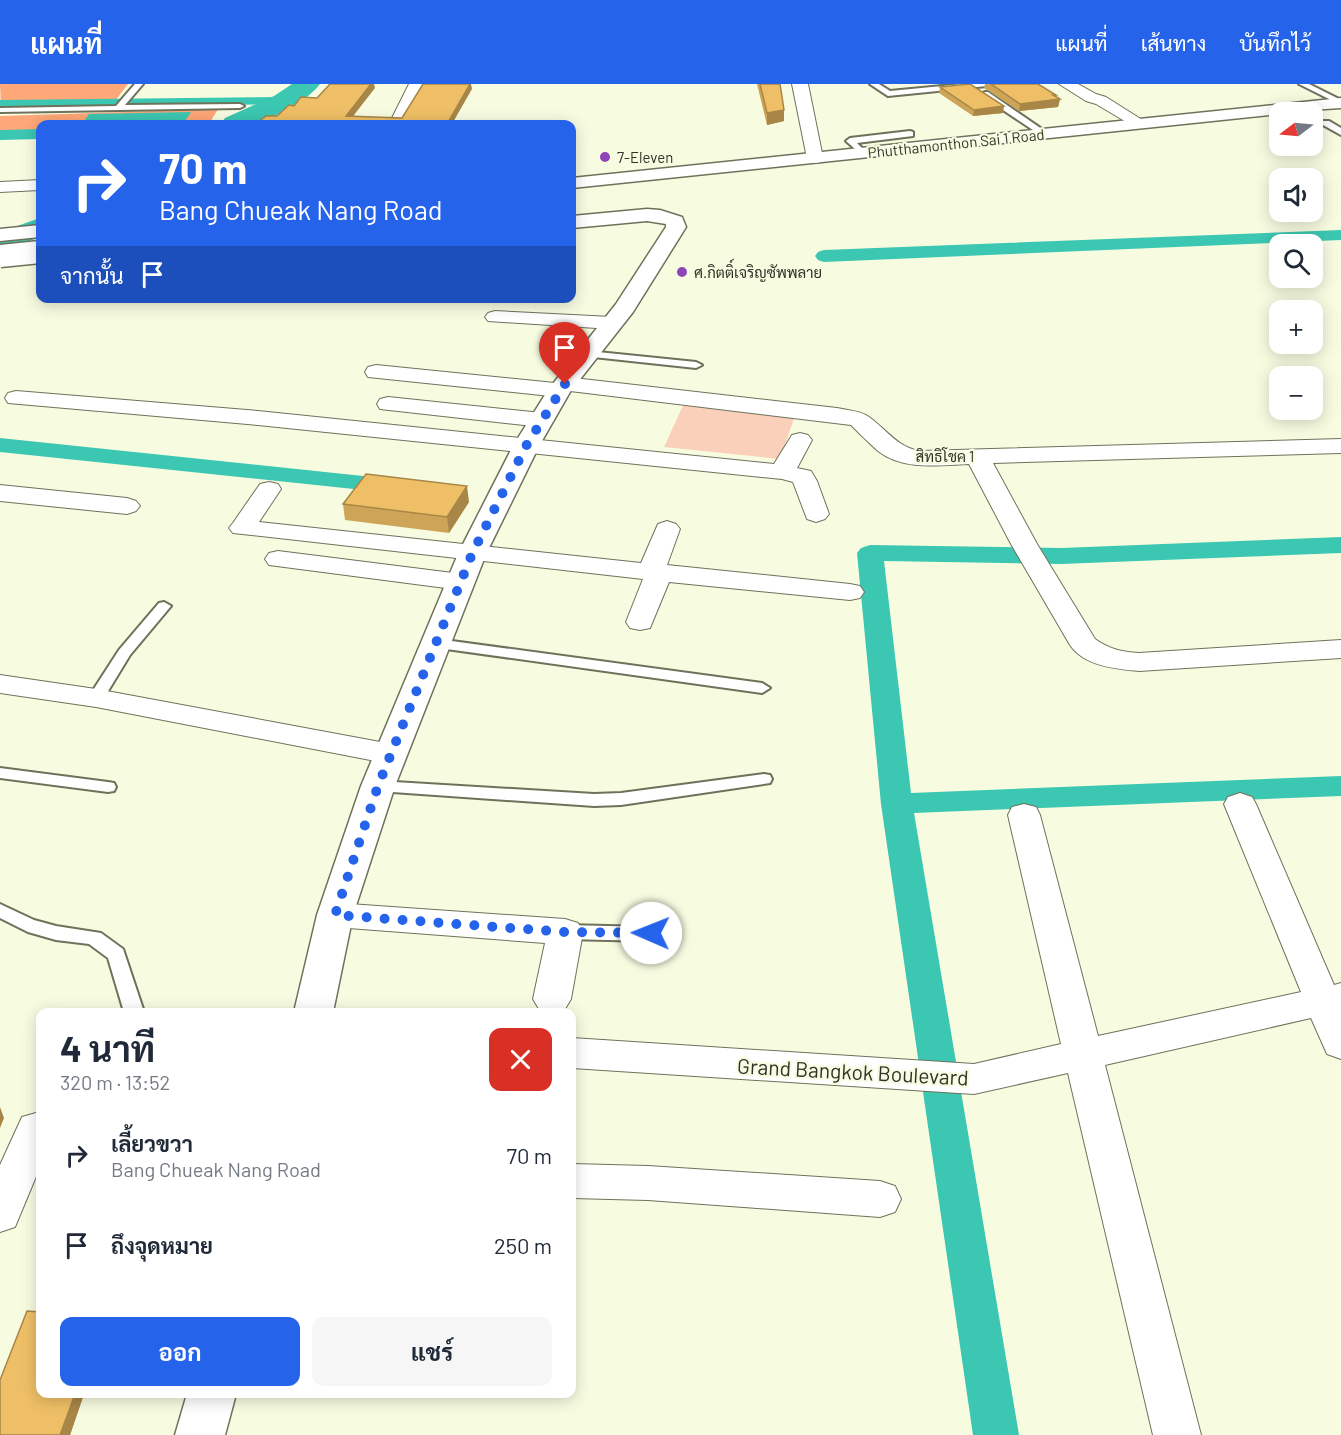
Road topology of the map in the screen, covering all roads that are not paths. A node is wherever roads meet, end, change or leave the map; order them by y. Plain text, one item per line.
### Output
1 (139, 84) edge
2 (417, 84) edge
3 (800, 84) edge
4 (874, 84) edge
5 (890, 84) edge
6 (987, 84) edge
7 (1094, 84) edge
8 (1303, 84) edge
9 (970, 85) edge
10 (1069, 85) edge
11 (903, 93) junction
12 (1341, 103) edge
13 (240, 106) dead end
14 (118, 108) junction
15 (0, 110) edge
16 (398, 120) edge
17 (1148, 122) junction
18 (1326, 123) edge
19 (1341, 132) edge
20 (910, 134) dead end
21 (1045, 134) junction
22 (863, 153) junction
23 (815, 158) junction
24 (36, 182) edge
25 (576, 183) edge
26 (0, 187) edge
27 (576, 222) edge
28 (36, 233) edge
29 (36, 247) edge
30 (3, 248) edge
31 (36, 252) edge
32 (36, 259) edge
33 (495, 317) dead end
34 (612, 323) junction
35 (588, 354) junction
36 (696, 365) dead end
37 (376, 372) dead end
38 (563, 387) junction
39 (16, 398) dead end
40 (388, 404) dead end
41 (542, 420) junction
42 (800, 440) dead end
43 (526, 446) junction
44 (1341, 446) edge
45 (977, 456) junction
46 (782, 472) junction
47 (269, 489) dead end
48 (0, 493) edge
49 (127, 506) dead end
50 (816, 514) dead end
51 (667, 529) dead end
52 (472, 554) junction
53 (278, 559) dead end
54 (655, 573) junction
55 (461, 582) junction
56 (850, 592) dead end
57 (164, 606) dead end
58 (640, 622) dead end
59 (437, 644) junction
60 (1341, 649) edge
61 (0, 684) edge
62 (762, 688) dead end
63 (96, 698) junction
64 (391, 754) junction
65 (0, 773) edge
66 (764, 779) dead end
67 (378, 786) junction
68 (108, 787) dead end
69 (1240, 804) dead end
70 (1023, 815) dead end
71 (0, 910) edge
72 (335, 915) junction
73 (565, 932) junction
74 (651, 933) dead end
75 (552, 999) dead end
76 (1332, 999) edge
77 (133, 1008) edge
78 (314, 1008) edge
79 (1341, 1044) edge
80 (576, 1053) edge
81 (1083, 1055) junction
82 (36, 1129) dead end
83 (576, 1181) edge
84 (880, 1199) dead end
85 (0, 1214) edge
86 (211, 1398) edge
87 (200, 1435) edge
88 (1177, 1435) edge

1 - 14 lane
2 - 16 street
3 - 23 street
4 - 11 lane
5 - 11 lane
6 - 9 lane
7 - 10 street
7 - 17 street
8 - 12 lane
9 - 11 lane
9 - 21 lane
10 - 17 street
12 - 17 street, Phutthamonthon Sai 1 Road
13 - 14 lane
14 - 15 lane
17 - 21 street, Phutthamonthon Sai 1 Road
18 - 19 lane
20 - 22 lane
21 - 22 street, Phutthamonthon Sai 1 Road
22 - 23 street, Phutthamonthon Sai 1 Road
23 - 25 street, Phutthamonthon Sai 1 Road
24 - 26 street
27 - 34 street
28 - 30 street
29 - 30 street
30 - 31 street, bridge
30 - 32 street
33 - 34 street
34 - 35 street
35 - 36 lane
35 - 38 street
37 - 38 street, สิทธิโชค 1
38 - 41 street
38 - 45 street, สิทธิโชค 1
39 - 43 street
40 - 41 street
41 - 43 street
42 - 46 street
43 - 46 street
43 - 52 street
44 - 45 street, สิทธิโชค 1
45 - 60 street
46 - 50 street
47 - 52 street
48 - 49 street
51 - 54 street
52 - 54 street
52 - 55 street
53 - 55 street
54 - 56 street
54 - 58 street
55 - 59 street
57 - 63 lane
59 - 62 lane
59 - 64 street
61 - 63 street
63 - 64 street
64 - 67 street
65 - 68 lane
66 - 67 lane
67 - 72 street
69 - 76 street
70 - 81 street
71 - 77 lane
72 - 73 street
72 - 78 street
73 - 74 lane
73 - 75 street
76 - 79 street
76 - 81 street, Grand Bangkok Boulevard
80 - 81 street, Grand Bangkok Boulevard
81 - 88 street
82 - 85 street
83 - 84 street
86 - 87 street

